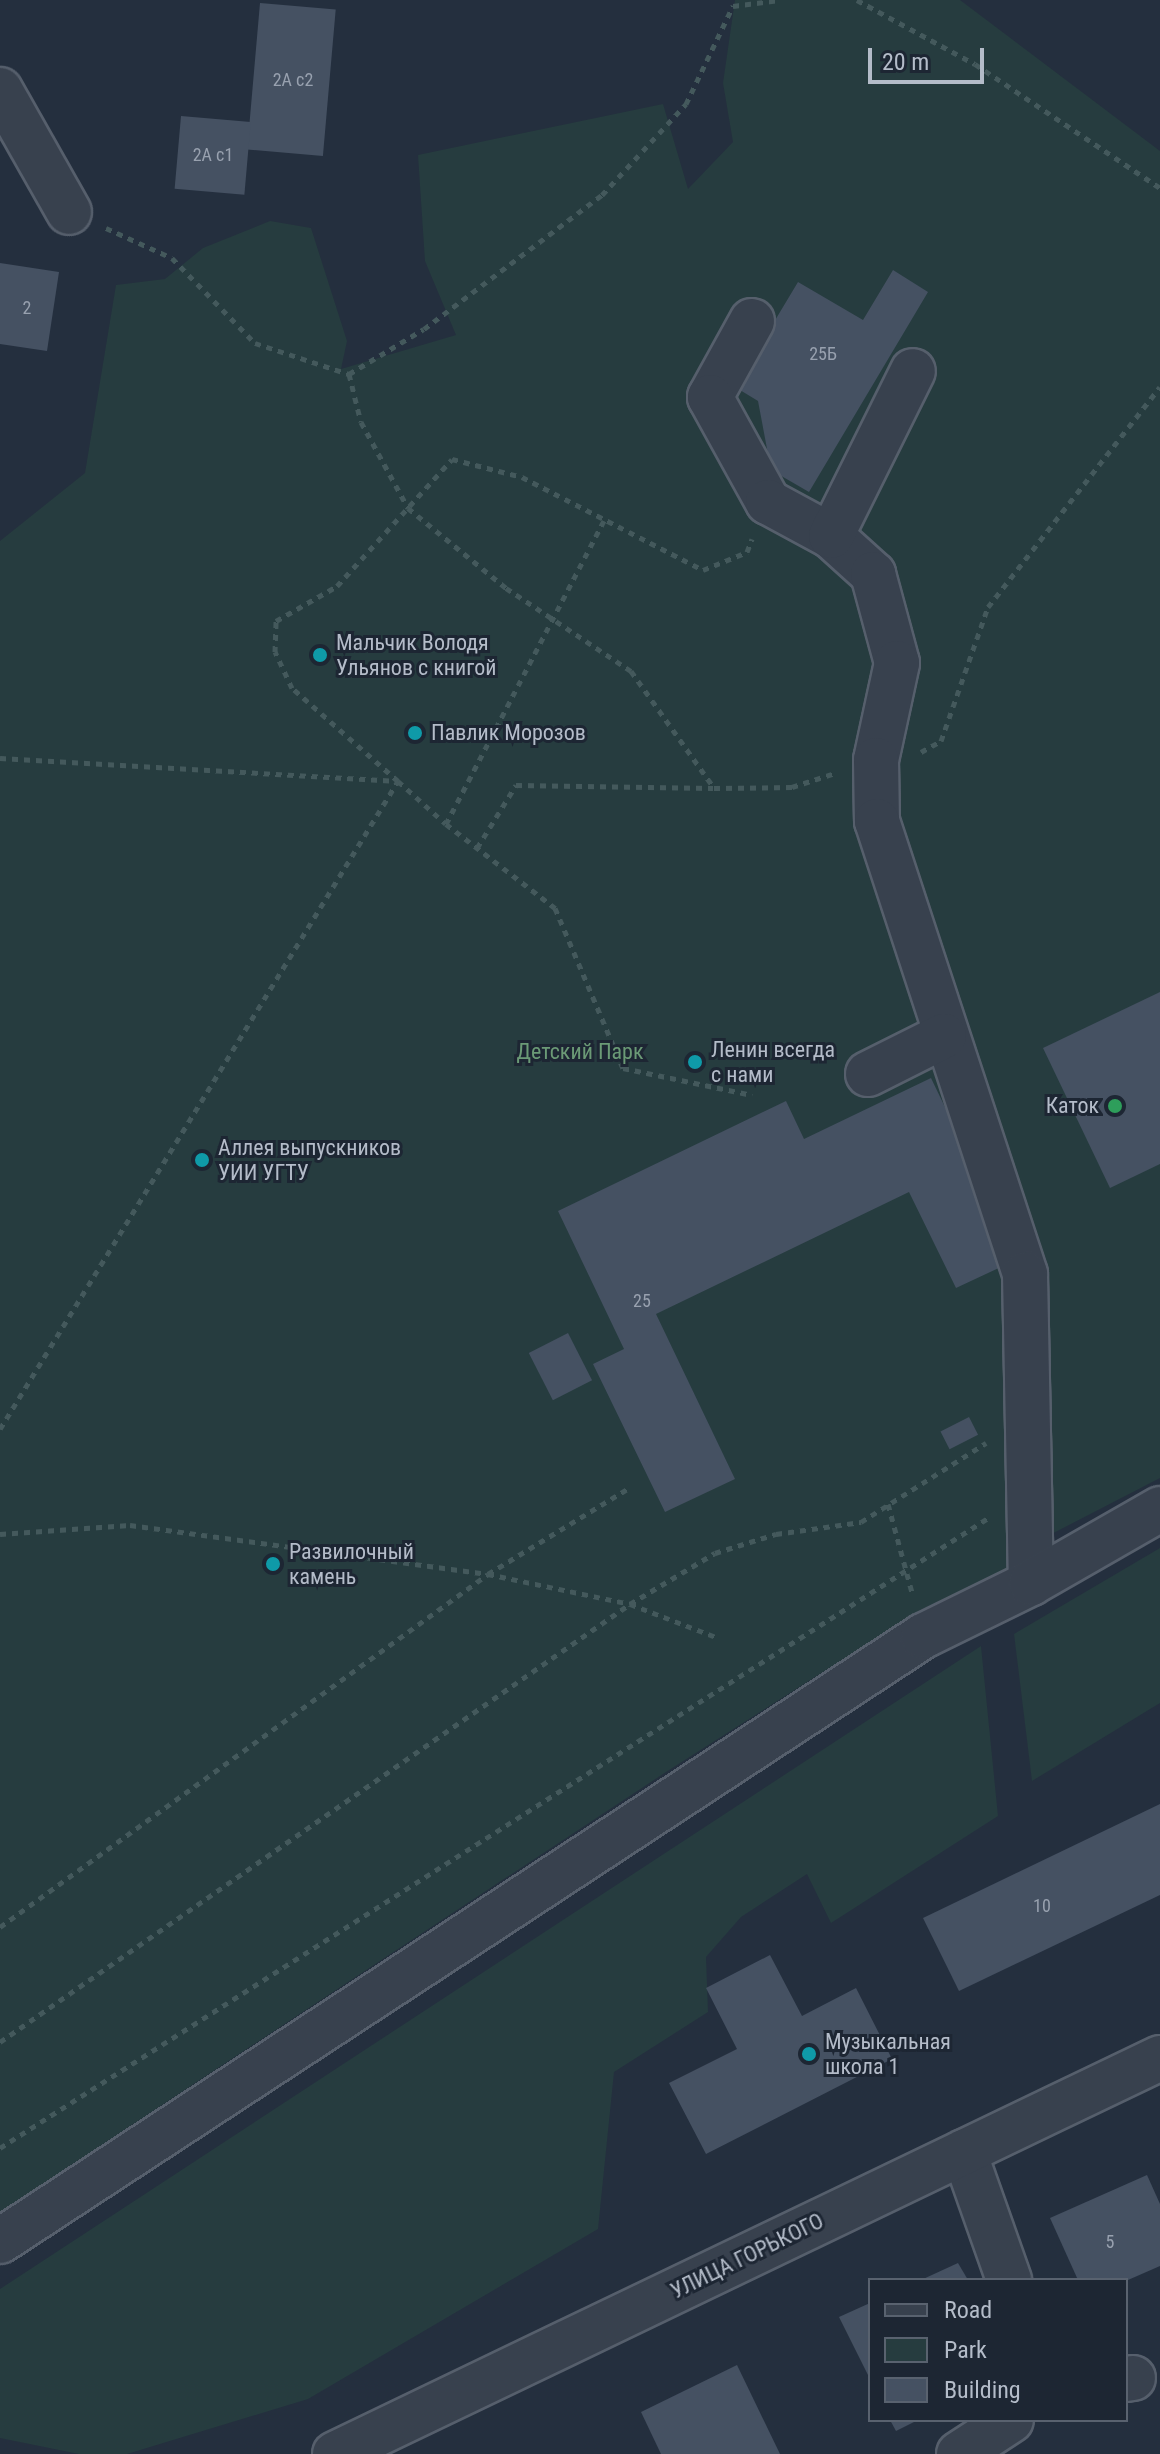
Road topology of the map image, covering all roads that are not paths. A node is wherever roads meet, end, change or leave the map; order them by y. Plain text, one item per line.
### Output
1 (0, 90) edge
2 (69, 212) road end
3 (752, 321) dead end
4 (913, 371) dead end
5 (831, 536) junction
6 (944, 1036) junction
7 (868, 1074) dead end
8 (1160, 1509) edge
9 (1031, 1583) junction
10 (1160, 2058) edge
11 (964, 2152) junction
12 (0, 2241) edge
13 (1008, 2278) edge
14 (1008, 2422) edge
15 (335, 2454) edge
16 (959, 2454) edge

1 - 2 street
3 - 5 street
4 - 5 street
5 - 6 street
6 - 7 street
6 - 9 street
8 - 9 street
9 - 12 street
10 - 11 street, УЛИЦА ГОРЬКОГО
11 - 13 street
11 - 15 street, УЛИЦА ГОРЬКОГО
14 - 16 street

